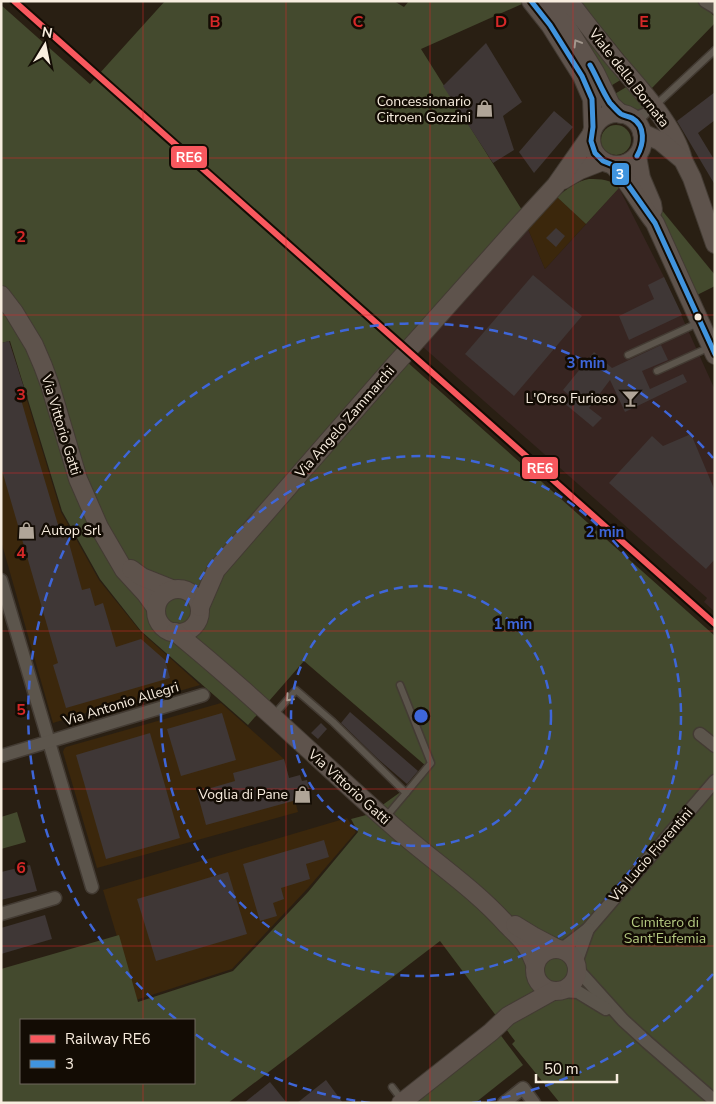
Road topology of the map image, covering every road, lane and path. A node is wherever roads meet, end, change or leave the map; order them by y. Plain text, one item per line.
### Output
1 (531, 1) edge
2 (551, 1) edge
3 (566, 1) edge
4 (705, 1) edge
5 (715, 7) edge
6 (715, 50) edge
7 (654, 107) junction
8 (592, 131) junction
9 (634, 132) junction
10 (683, 160) junction
11 (608, 163) junction
12 (556, 185) junction
13 (655, 223) junction
14 (715, 244) edge
15 (1, 295) edge
16 (709, 337) edge
17 (628, 355) dead end
18 (657, 371) dead end
19 (117, 557) junction
20 (216, 570) junction
21 (1, 580) edge
22 (177, 589) junction
23 (4, 599) edge
24 (156, 608) junction
25 (198, 615) junction
26 (175, 632) junction
27 (208, 659) junction
28 (400, 685) dead end
29 (203, 695) dead end
30 (273, 716) junction
31 (700, 734) dead end
32 (49, 741) junction
33 (715, 746) edge
34 (1, 756) edge
35 (715, 781) edge
36 (406, 793) junction
37 (384, 819) junction
38 (92, 888) dead end
39 (55, 898) dead end
40 (494, 910) junction
41 (1, 914) edge
42 (588, 929) junction
43 (559, 949) junction
44 (577, 967) junction
45 (535, 968) junction
46 (556, 991) junction
47 (508, 1016) junction
48 (623, 1020) junction
49 (392, 1087) dead end
50 (715, 1101) edge
51 (402, 1102) edge
52 (504, 1103) edge
53 (534, 1103) edge

1 - 8 street
9 -> 2 street, Viale della Bornata
3 - 7 street, Viale della Bornata
4 - 5 street
6 - 7 lane
7 - 9 lane
7 - 9 lane
7 - 10 street, Viale della Bornata
8 - 9 street, Viale della Bornata
8 - 11 street
8 - 12 street, Via Angelo Zammarchi
9 - 10 street, Viale della Bornata
9 - 11 street
9 - 13 street
10 - 14 street, Viale della Bornata
11 - 12 street, Via Angelo Zammarchi
11 - 13 street
12 - 20 street, Via Angelo Zammarchi
13 - 16 street
15 - 19 street, Via Vittorio Gatti
16 - 17 lane
16 - 18 lane
19 - 22 street, Via Vittorio Gatti
19 - 24 street, Via Vittorio Gatti
20 - 22 street, Via Angelo Zammarchi
20 - 25 street, Via Angelo Zammarchi
21 - 23 street, Via Antonio Allegri
22 - 24 street
22 - 25 street, Via Vittorio Gatti
23 - 32 street, Via Antonio Allegri
24 - 26 street, Via Vittorio Gatti
25 - 26 street
25 - 27 street, Via Vittorio Gatti
26 - 27 street, Via Vittorio Gatti
27 - 30 street, Via Vittorio Gatti
28 - 36 lane
29 - 32 street, Via Antonio Allegri
36 -> 30 lane
30 - 37 street, Via Vittorio Gatti
31 - 33 street
32 - 34 street, Via Antonio Allegri
32 - 38 street, Via Antonio Allegri
35 - 42 street, Via Lucio Fiorentini
36 - 37 lane
37 - 40 street, Via Vittorio Gatti
39 - 41 street
40 - 43 street, Via Vittorio Gatti
40 - 45 street, Via Vittorio Gatti
42 - 43 street, Via Lucio Fiorentini
42 - 44 street, Via Lucio Fiorentini
43 - 44 street
43 - 45 street
44 - 46 street
44 - 48 street
45 - 46 street
45 - 47 street
46 - 47 street
46 - 48 street
47 - 51 street
48 - 50 street
49 - 51 lane
52 - 53 street

